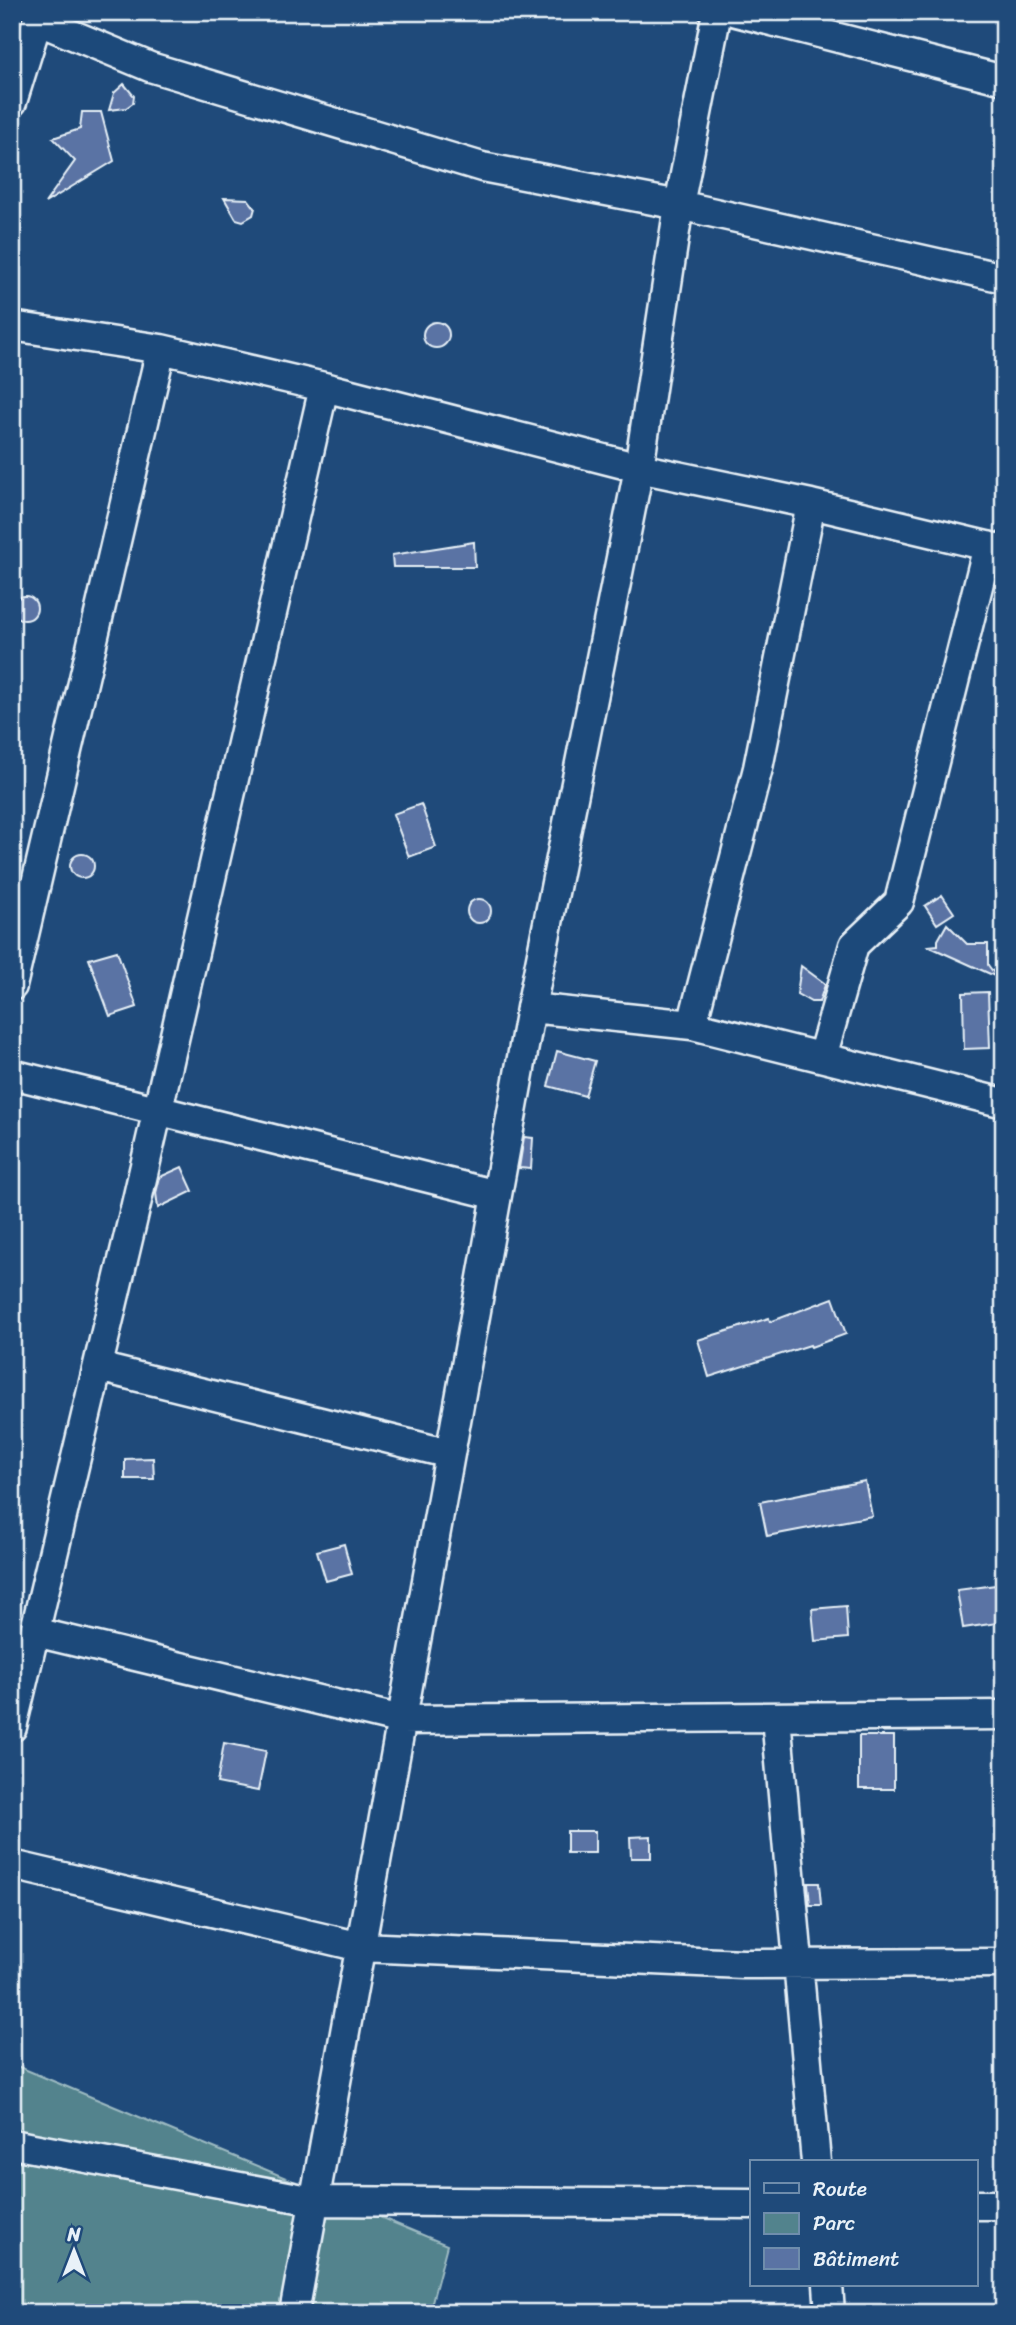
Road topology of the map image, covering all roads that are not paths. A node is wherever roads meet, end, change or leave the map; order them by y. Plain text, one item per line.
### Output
1 (717, 12) edge
2 (736, 12) edge
3 (39, 17) edge
4 (1004, 80) edge
5 (12, 102) edge
6 (679, 205) junction
7 (1004, 278) edge
8 (12, 326) edge
9 (161, 349) junction
10 (324, 387) junction
11 (639, 468) junction
12 (811, 504) junction
13 (996, 548) edge
14 (12, 986) edge
15 (531, 1008) junction
16 (692, 1025) junction
17 (821, 1057) junction
18 (12, 1074) edge
19 (1004, 1103) edge
20 (158, 1111) junction
21 (497, 1195) junction
22 (98, 1367) junction
23 (450, 1454) junction
24 (35, 1632) junction
25 (1004, 1715) edge
26 (776, 1717) junction
27 (402, 1720) junction
28 (12, 1727) edge
29 (12, 1865) edge
30 (361, 1947) junction
31 (799, 1964) junction
32 (1004, 1964) edge
33 (12, 2144) edge
34 (817, 2160) edge
35 (314, 2201) junction
36 (750, 2203) edge
37 (978, 2204) edge
38 (1004, 2205) edge
39 (828, 2286) edge
40 (294, 2313) edge
41 (830, 2313) edge

1 - 6 street
2 - 4 street
3 - 5 street
3 - 6 street
6 - 7 street
6 - 11 street
8 - 9 street
9 - 10 street
9 - 14 street
10 - 11 street
10 - 20 street
11 - 12 street
11 - 15 street
12 - 13 street
12 - 16 street
13 - 17 street
15 - 16 street
15 - 21 street
16 - 17 street
17 - 19 street
18 - 20 street
20 - 21 street
20 - 22 street
21 - 23 street
22 - 23 street
22 - 24 street
23 - 27 street
24 - 27 street
24 - 28 street
25 - 26 street
26 - 27 street
26 - 31 street
27 - 30 street
29 - 30 street
30 - 31 street
30 - 35 street
31 - 32 street
31 - 34 street
33 - 35 street
35 - 36 street
35 - 40 street
37 - 38 street
39 - 41 street

